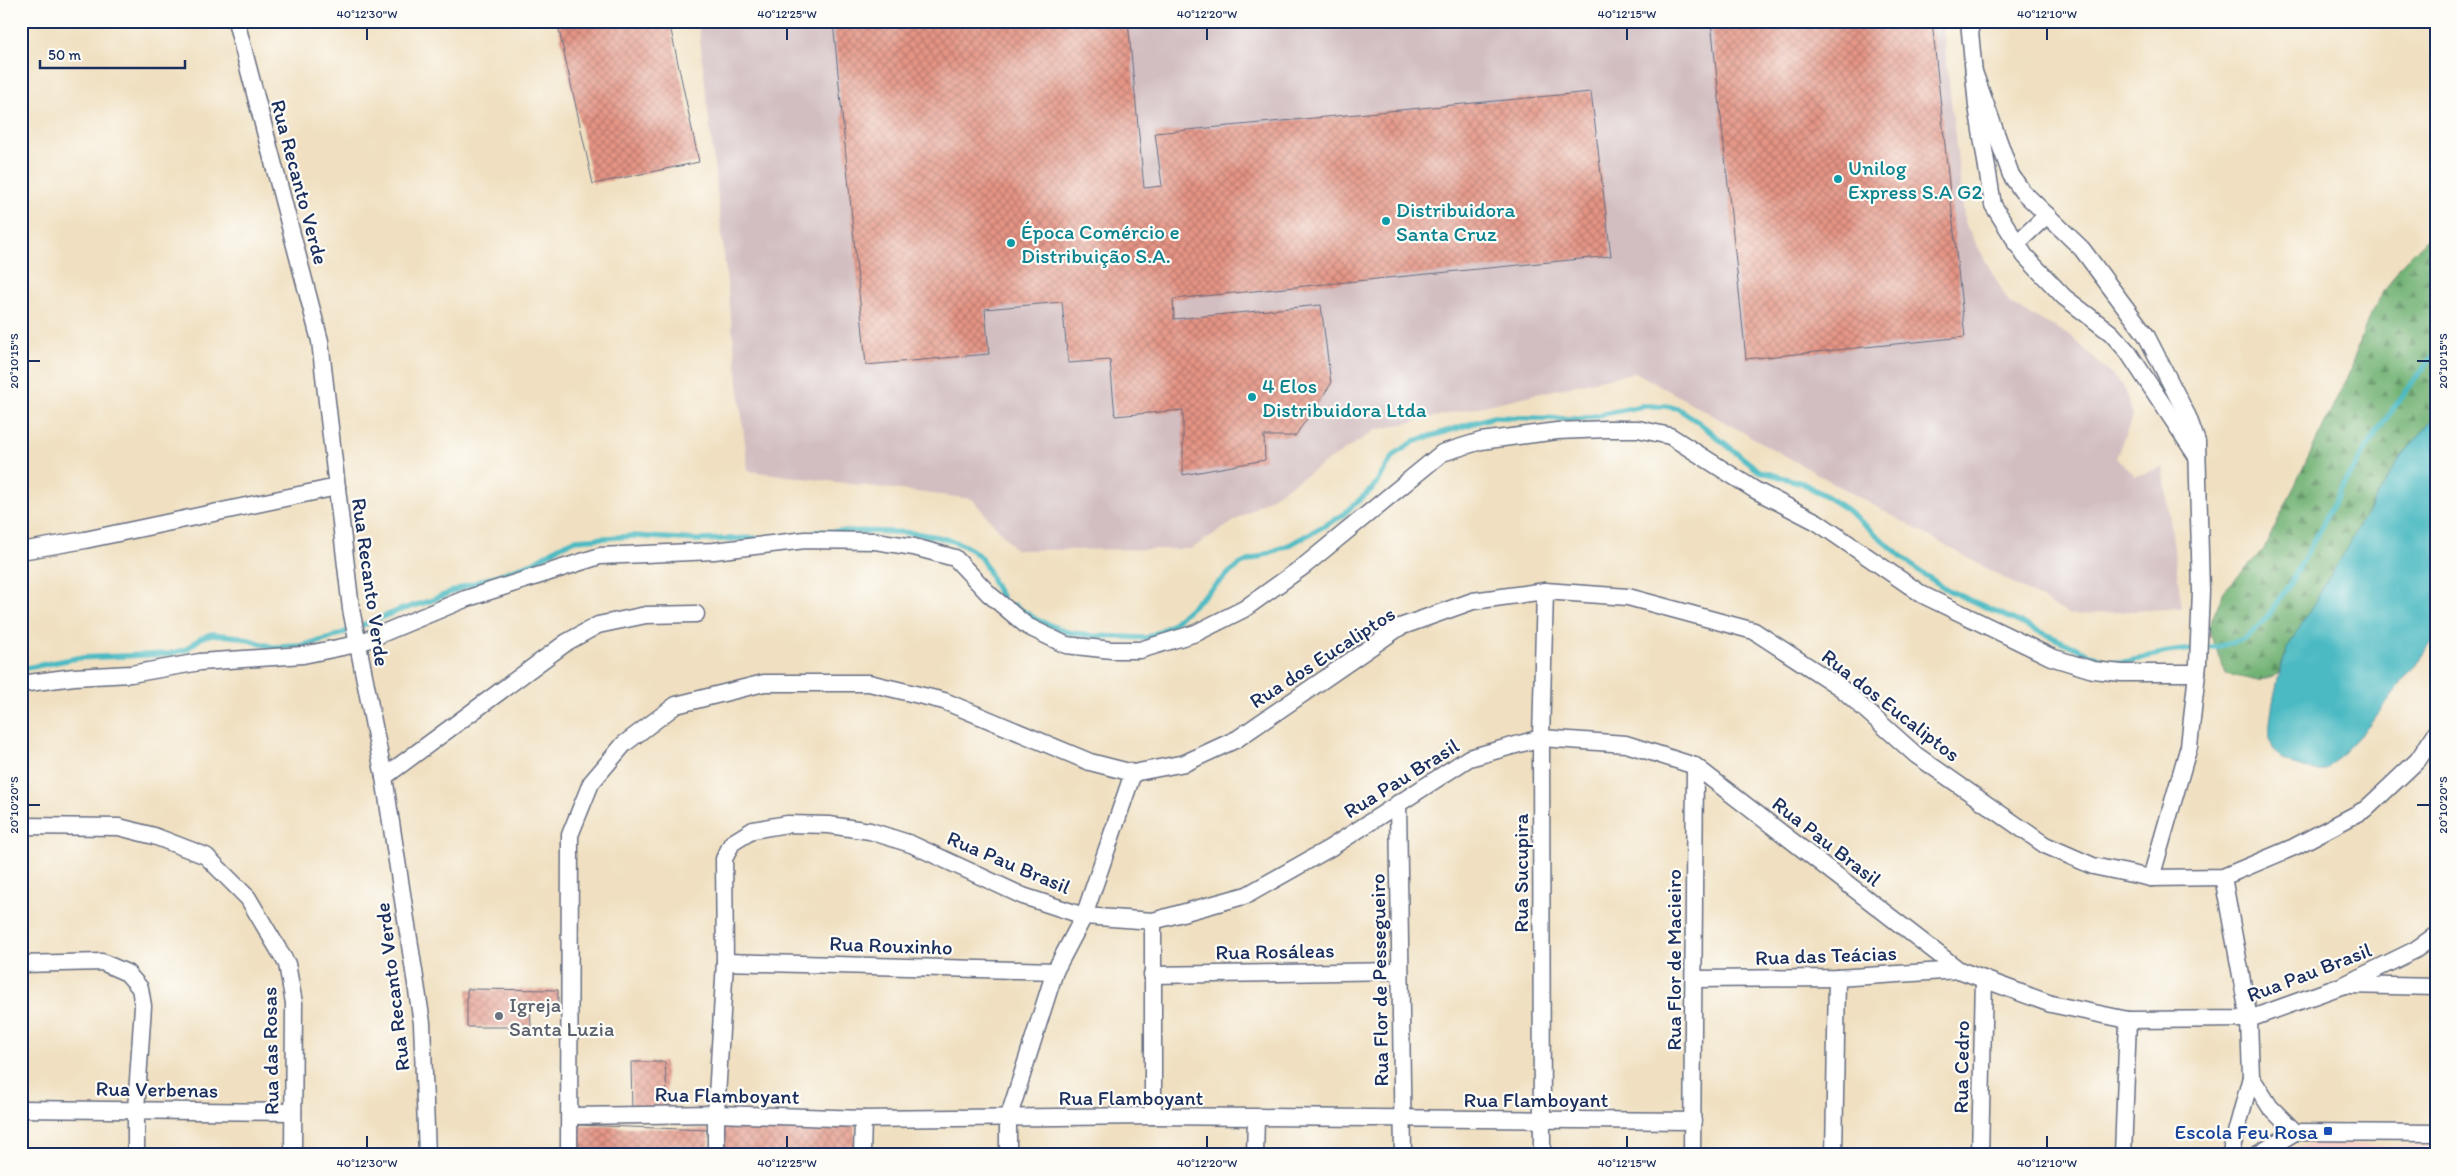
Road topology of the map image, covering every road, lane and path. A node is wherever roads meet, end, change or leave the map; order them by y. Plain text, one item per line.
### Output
1 (236, 21) edge
2 (1969, 21) edge
3 (1974, 72) junction
4 (2047, 215) junction
5 (2016, 244) junction
6 (2198, 457) junction
7 (337, 487) junction
8 (21, 550) edge
9 (1545, 590) junction
10 (696, 614) dead end
11 (356, 640) junction
12 (2198, 669) junction
13 (21, 684) edge
14 (2436, 733) edge
15 (1541, 738) junction
16 (1695, 766) junction
17 (1133, 773) junction
18 (384, 777) junction
19 (1398, 804) junction
20 (21, 826) edge
21 (2222, 876) junction
22 (2151, 878) junction
23 (1084, 916) junction
24 (1153, 921) junction
25 (2436, 935) edge
26 (725, 962) junction
27 (21, 964) edge
28 (1958, 970) junction
29 (1055, 971) junction
30 (1399, 971) junction
31 (1152, 974) junction
32 (1837, 978) junction
33 (1695, 979) junction
34 (1984, 979) junction
35 (2344, 985) junction
36 (2436, 987) edge
37 (2248, 1019) junction
38 (2128, 1020) junction
39 (2251, 1077) junction
40 (21, 1109) edge
41 (136, 1110) junction
42 (292, 1112) junction
43 (716, 1114) junction
44 (570, 1116) junction
45 (1153, 1116) junction
46 (863, 1119) junction
47 (1008, 1119) junction
48 (1256, 1119) junction
49 (1404, 1119) junction
50 (1542, 1121) junction
51 (1693, 1121) junction
52 (2295, 1132) junction
53 (2436, 1133) edge
54 (136, 1155) edge
55 (293, 1155) edge
56 (427, 1155) edge
57 (568, 1155) edge
58 (716, 1155) edge
59 (862, 1155) edge
60 (1008, 1155) edge
61 (1255, 1155) edge
62 (1404, 1155) edge
63 (1542, 1155) edge
64 (1692, 1155) edge
65 (1834, 1155) edge
66 (1980, 1155) edge
67 (2123, 1155) edge
68 (2230, 1155) edge
69 (2257, 1155) edge

1 - 7 street, Rua Recanto Verde
2 - 3 street
3 - 4 street
3 - 5 street
4 - 5 street
4 - 6 street
5 - 6 street
6 - 12 street
7 - 8 street
7 - 11 street, Rua Recanto Verde
9 - 15 street, Rua Sucupira
9 - 17 street, Rua dos Eucaliptos
9 - 22 street, Rua dos Eucaliptos
10 - 18 street
11 - 12 street
11 - 13 street
11 - 18 street, Rua Recanto Verde
12 - 22 street
14 - 21 street, Rua dos Eucaliptos
15 - 16 street, Rua Pau Brasil
15 - 19 street, Rua Pau Brasil
15 - 50 street, Rua Sucupira
16 - 28 street, Rua Pau Brasil
16 - 33 street, Rua Flor de Macieiro
17 - 23 street
17 - 44 street, Rua dos Eucaliptos
18 - 56 street, Rua Recanto Verde
19 - 24 street, Rua Pau Brasil
19 - 30 street, Rua Flor de Pessegueiro
20 - 42 street, Rua das Rosas
21 - 22 street, Rua dos Eucaliptos
21 - 37 street
23 - 24 street, Rua Pau Brasil
23 - 26 street, Rua Pau Brasil
23 - 29 street
24 - 31 street
25 - 35 street, Rua Pau Brasil
26 - 29 street, Rua Rouxinho
26 - 43 street, Rua Pau Brasil
27 - 41 street
28 - 32 street, Rua das Teácias
28 - 34 street, Rua Pau Brasil
29 - 47 street
30 - 31 street, Rua Rosáleas
30 - 49 street, Rua Flor de Pessegueiro
31 - 45 street
32 - 33 street, Rua das Teácias
32 - 65 street
33 - 51 street, Rua Flor de Macieiro
34 - 38 street, Rua Pau Brasil
34 - 66 street, Rua Cedro
35 - 36 street
35 - 37 street, Rua Pau Brasil
37 - 38 street, Rua Pau Brasil
37 - 39 street
38 - 67 street
39 - 52 street
39 - 68 street
40 - 41 street, Rua Verbenas
41 - 42 street, Rua Verbenas
41 - 54 street
42 - 55 street, Rua das Rosas
43 - 44 street, Rua Flamboyant
43 - 46 street, Rua Flamboyant
43 - 58 street, Rua Pau Brasil
44 - 57 street, Rua dos Eucaliptos
45 - 47 street, Rua Flamboyant
45 - 48 street, Rua Flamboyant
46 - 47 street, Rua Flamboyant
46 - 59 street
47 - 60 street
48 - 49 street, Rua Flamboyant
48 - 61 street
49 - 50 street, Rua Flamboyant
49 - 62 street, Rua Flor de Pessegueiro
50 - 51 street, Rua Flamboyant
50 - 63 street, Rua Sucupira
51 - 64 street, Rua Flor de Macieiro
52 - 53 street
52 - 69 street

